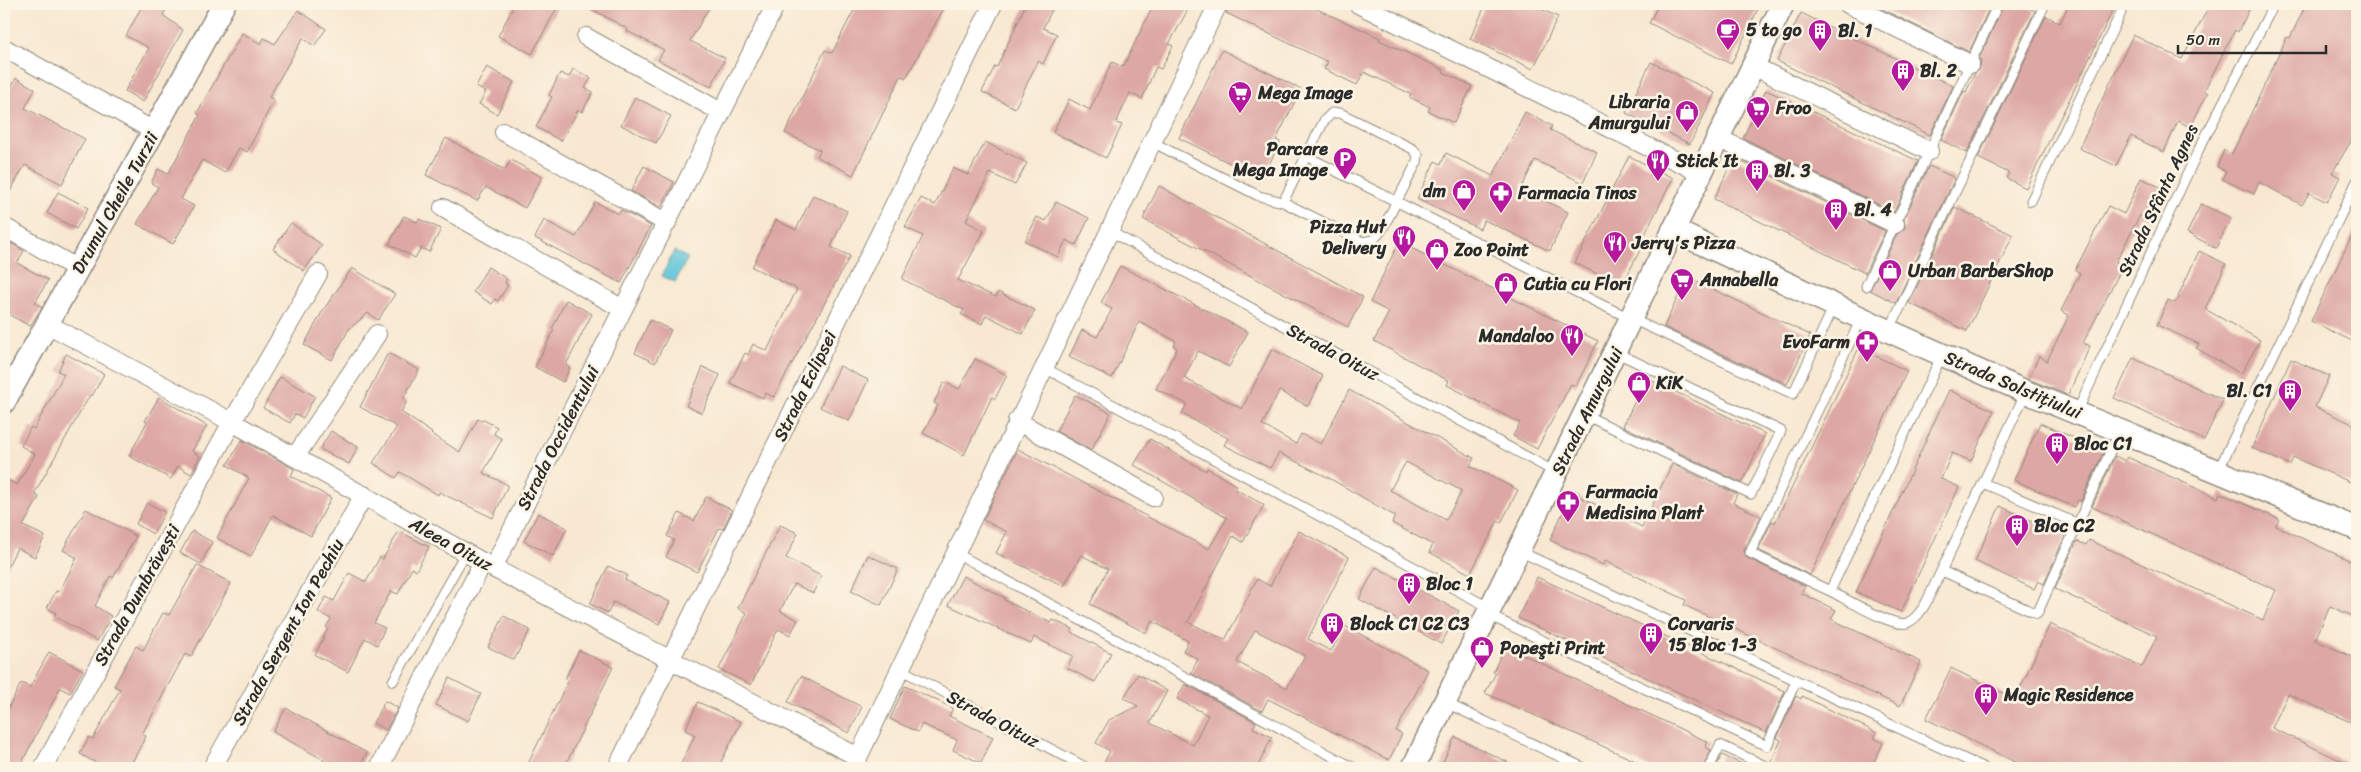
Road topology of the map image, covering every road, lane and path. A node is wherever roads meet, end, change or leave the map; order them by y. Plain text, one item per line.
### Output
1 (224, 4) edge
2 (776, 4) edge
3 (993, 4) edge
4 (1218, 4) edge
5 (1358, 4) edge
6 (1783, 4) edge
7 (1848, 4) edge
8 (1998, 4) edge
9 (2045, 4) edge
10 (2125, 4) edge
11 (2274, 4) edge
12 (586, 37) dead end
13 (4, 48) edge
14 (1970, 64) junction
15 (1753, 66) junction
16 (722, 112) junction
17 (154, 132) junction
18 (504, 132) dead end
19 (1718, 138) junction
20 (1152, 142) junction
21 (1930, 151) junction
22 (1306, 156) junction
23 (1701, 173) junction
24 (2357, 180) edge
25 (2031, 201) dead end
26 (1283, 202) junction
27 (1396, 202) junction
28 (443, 208) dead end
29 (666, 223) junction
30 (1895, 224) junction
31 (4, 227) edge
32 (1673, 230) junction
33 (1109, 231) junction
34 (78, 269) junction
35 (318, 274) dead end
36 (1866, 286) dead end
37 (1834, 306) junction
38 (623, 309) junction
39 (1861, 318) junction
40 (1631, 319) junction
41 (47, 324) junction
42 (1889, 331) junction
43 (377, 334) dead end
44 (1615, 352) junction
45 (1942, 355) junction
46 (1043, 367) junction
47 (2026, 392) junction
48 (4, 402) edge
49 (2076, 413) junction
50 (1585, 415) junction
51 (1017, 421) junction
52 (232, 422) junction
53 (2120, 431) junction
54 (295, 457) junction
55 (2218, 472) junction
56 (1557, 474) junction
57 (1983, 483) junction
58 (364, 495) junction
59 (1153, 496) dead end
60 (2078, 524) junction
61 (2357, 529) edge
62 (1519, 551) junction
63 (466, 552) junction
64 (954, 552) junction
65 (488, 565) junction
66 (1942, 571) junction
67 (1830, 591) junction
68 (1489, 612) junction
69 (671, 660) junction
70 (900, 669) junction
71 (1796, 680) junction
72 (393, 681) dead end
73 (1445, 703) junction
74 (855, 762) edge
75 (43, 768) edge
76 (212, 768) edge
77 (379, 768) edge
78 (618, 768) edge
79 (1087, 768) edge
80 (1354, 768) edge
81 (1413, 768) edge
82 (1584, 768) edge
83 (1709, 768) edge
84 (1770, 768) edge
85 (1984, 768) edge

1 - 17 street, Drumul Cheile Turzii
2 - 16 street, Strada Occidentului
3 - 69 street, Strada Eclipsei
4 - 20 street
5 - 23 street
6 - 15 street, Strada Amurgului
7 - 14 street
8 - 14 lane
9 - 42 lane
10 - 25 lane
11 - 49 lane, Strada Sfânta Agnes
12 - 16 street
13 - 17 street
14 - 21 lane
15 - 19 street, Strada Amurgului
15 - 21 street
16 - 29 street, Strada Occidentului
17 - 34 street, Drumul Cheile Turzii
18 - 29 street
19 - 23 street, Strada Amurgului
19 - 30 street
20 - 26 lane
20 - 33 street
21 - 30 lane
22 - 26 lane
22 - 27 lane
22 - 27 lane
23 - 32 street, Strada Amurgului
24 - 55 lane
26 - 27 lane
27 - 40 lane
28 - 38 street
29 - 38 street, Strada Occidentului
30 - 36 lane
31 - 34 street
32 - 37 street, Strada Solstițiului
32 - 40 street, Strada Amurgului
33 - 46 street
33 - 56 lane, Strada Oituz
34 - 41 street, Drumul Cheile Turzii
35 - 52 street, Strada Dumbrăvești
37 - 39 street, Strada Solstițiului
37 - 40 lane
38 - 65 street, Strada Occidentului
39 - 42 street, Strada Solstițiului
39 - 67 lane
40 - 44 street, Strada Amurgului
41 - 48 street, Drumul Cheile Turzii
41 - 52 street, Aleea Oituz
42 - 45 street, Strada Solstițiului
43 - 54 street
44 - 50 street, Strada Amurgului
44 - 50 lane
45 - 47 street, Strada Solstițiului
45 - 67 lane
46 - 51 street
46 - 68 lane
47 - 49 street, Strada Solstițiului
47 - 57 lane
49 - 53 street, Strada Solstițiului
50 - 56 street, Strada Amurgului
51 - 59 street
51 - 64 street
52 - 54 street, Aleea Oituz
52 - 75 street, Strada Dumbrăvești
53 - 55 street, Strada Solstițiului
53 - 60 lane
54 - 58 street, Aleea Oituz
55 - 61 street, Strada Solstițiului
56 - 62 street, Strada Amurgului
57 - 60 lane
57 - 66 lane
58 - 63 street, Aleea Oituz
58 - 76 street, Strada Sergent Ion Pechiu
60 - 66 lane
62 - 68 street, Strada Amurgului
62 - 71 lane
63 - 65 street, Aleea Oituz
63 - 72 lane
64 - 70 street
64 - 80 lane
65 - 69 street, Aleea Oituz
65 - 77 street, Strada Occidentului
66 - 67 lane
68 - 71 lane
68 - 73 street, Strada Amurgului
69 - 74 street, Aleea Oituz
69 - 78 street, Strada Eclipsei
70 - 74 street
70 - 79 lane, Strada Oituz
71 - 85 lane
73 - 81 street, Strada Amurgului
73 - 82 lane
83 - 84 lane

